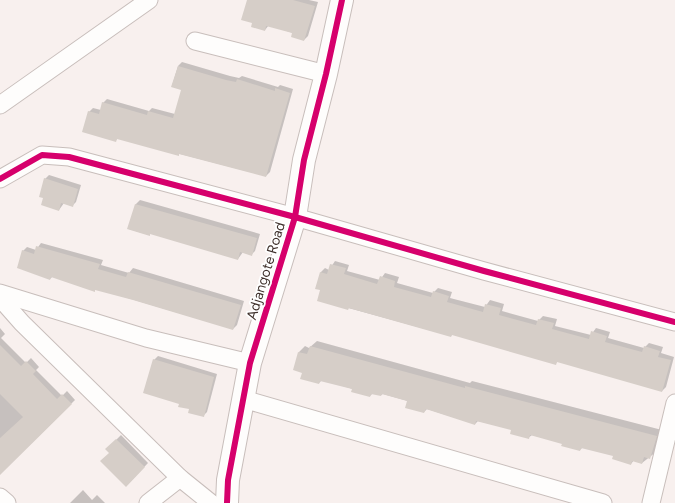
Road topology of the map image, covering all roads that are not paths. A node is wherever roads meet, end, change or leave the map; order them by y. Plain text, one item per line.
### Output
1 (149, 0) edge
2 (342, 0) edge
3 (195, 41) dead end
4 (326, 74) junction
5 (0, 105) edge
6 (0, 179) edge
7 (295, 217) junction
8 (0, 293) edge
9 (0, 298) edge
10 (675, 322) edge
11 (250, 362) junction
12 (243, 399) junction
13 (675, 403) edge
14 (180, 478) junction
15 (0, 497) edge
16 (7, 503) edge
17 (148, 503) edge
18 (211, 503) edge
19 (227, 503) edge
20 (603, 503) edge
21 (651, 503) edge

1 - 5 street
2 - 4 street, Adjangote Road
3 - 4 street
4 - 7 street, Adjangote Road
6 - 7 street
7 - 10 street
7 - 11 street, Adjangote Road
8 - 11 street
9 - 14 street
11 - 12 street, Adjangote Road
12 - 19 street, Adjangote Road
12 - 20 street
13 - 21 street
14 - 17 street
14 - 18 street
15 - 16 street

